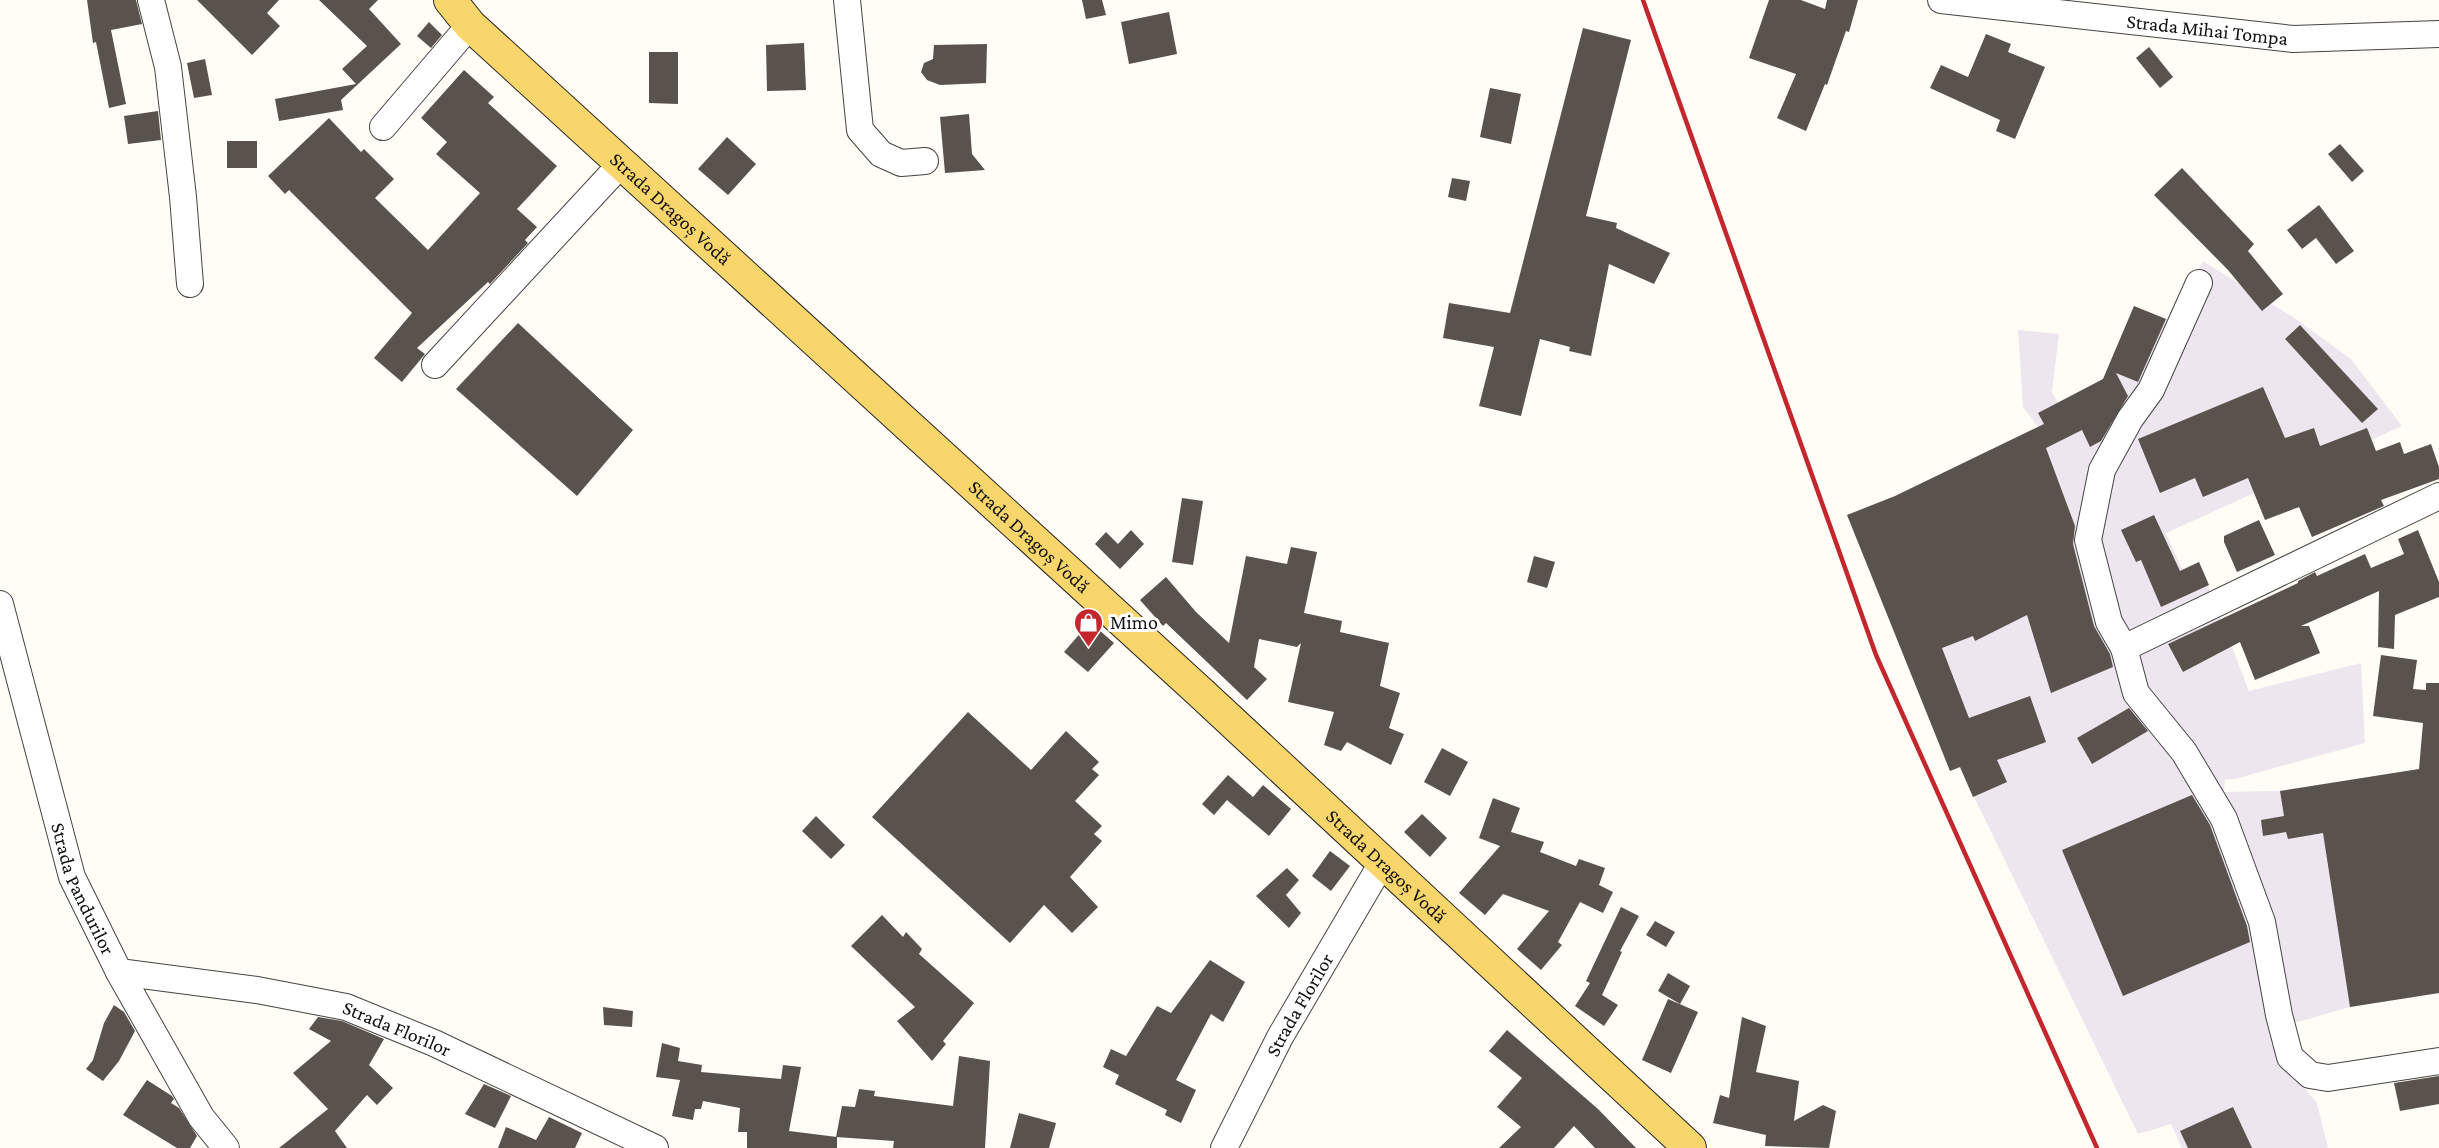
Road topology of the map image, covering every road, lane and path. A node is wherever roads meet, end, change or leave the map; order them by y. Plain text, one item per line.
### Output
1 (151, 0) edge
2 (450, 0) edge
3 (847, 0) edge
4 (1941, 0) edge
5 (470, 25) junction
6 (2439, 34) edge
7 (383, 127) dead end
8 (925, 161) dead end
9 (622, 163) junction
10 (2199, 283) dead end
11 (190, 284) dead end
12 (435, 365) dead end
13 (2439, 496) edge
14 (0, 604) edge
15 (2124, 648) junction
16 (1382, 863) junction
17 (119, 972) junction
18 (2439, 1061) edge
19 (226, 1148) edge
20 (656, 1148) edge
21 (1224, 1148) edge
22 (1690, 1148) edge

1 - 11 street
2 - 5 main road, Strada Dragoș Vodă
3 - 8 street
4 - 6 street, Strada Mihai Tompa
5 - 7 street
5 - 9 main road, Strada Dragoș Vodă
9 - 12 street
9 - 16 main road, Strada Dragoș Vodă
10 - 15 street
13 - 15 street
14 - 17 street, Strada Pandurilor
15 - 18 street
16 - 21 street, Strada Florilor
16 - 22 main road, Strada Dragoș Vodă
17 - 19 street, Strada Pandurilor
17 - 20 street, Strada Florilor

